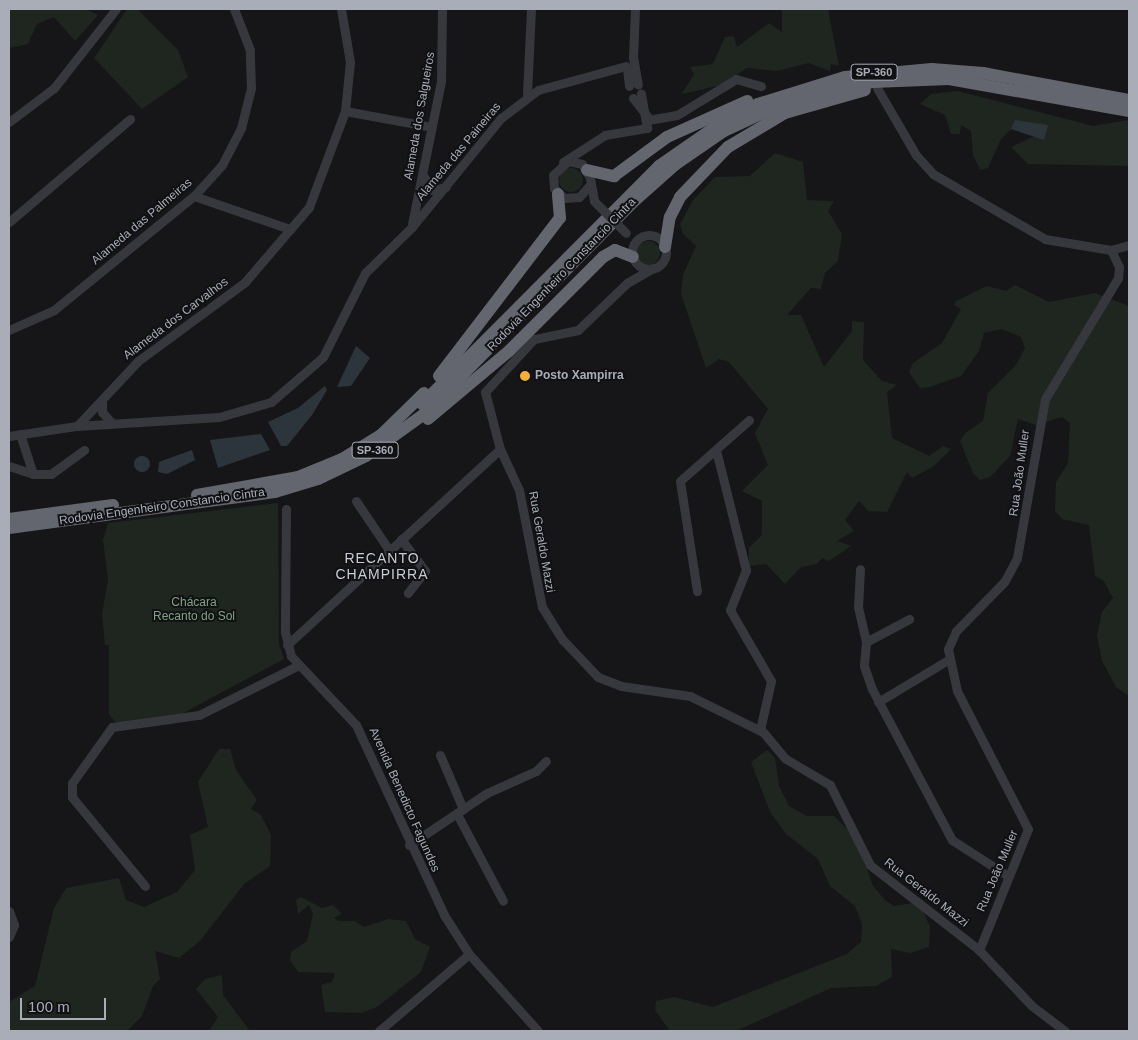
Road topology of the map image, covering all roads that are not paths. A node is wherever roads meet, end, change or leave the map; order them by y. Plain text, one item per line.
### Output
1 (116, 9) edge
2 (234, 9) edge
3 (341, 9) edge
4 (442, 9) edge
5 (531, 9) edge
6 (635, 9) edge
7 (629, 69) junction
8 (1000, 85) junction
9 (762, 86) dead end
10 (805, 86) junction
11 (871, 89) junction
12 (527, 94) junction
13 (1129, 100) edge
14 (345, 111) junction
15 (1129, 111) edge
16 (130, 119) dead end
17 (648, 119) junction
18 (9, 122) edge
19 (432, 127) junction
20 (592, 142) junction
21 (561, 164) junction
22 (585, 167) junction
23 (424, 177) junction
24 (589, 186) junction
25 (446, 187) junction
26 (558, 194) junction
27 (194, 196) junction
28 (580, 197) junction
29 (594, 201) junction
30 (9, 222) edge
31 (412, 227) junction
32 (290, 229) junction
33 (626, 234) junction
34 (644, 236) junction
35 (1129, 245) edge
36 (665, 248) junction
37 (1111, 250) junction
38 (634, 256) junction
39 (653, 268) junction
40 (627, 283) junction
41 (9, 330) edge
42 (102, 403) junction
43 (749, 420) dead end
44 (112, 424) junction
45 (76, 426) junction
46 (20, 434) junction
47 (9, 436) edge
48 (381, 441) junction
49 (500, 449) junction
50 (84, 450) dead end
51 (716, 450) junction
52 (9, 466) edge
53 (33, 474) junction
54 (356, 501) dead end
55 (286, 509) dead end
56 (9, 519) edge
57 (9, 528) edge
58 (401, 539) junction
59 (389, 550) junction
60 (860, 569) dead end
61 (698, 591) dead end
62 (408, 594) dead end
63 (909, 619) dead end
64 (866, 642) junction
65 (287, 645) junction
66 (948, 660) junction
67 (297, 666) junction
68 (878, 702) junction
69 (760, 730) junction
70 (440, 755) dead end
71 (546, 760) dead end
72 (460, 811) junction
73 (409, 845) junction
74 (1008, 876) junction
75 (145, 886) dead end
76 (503, 901) dead end
77 (9, 911) edge
78 (9, 937) edge
79 (979, 950) junction
80 (469, 954) junction
81 (380, 1031) edge
82 (538, 1031) edge
83 (1065, 1031) edge

1 - 18 street
2 - 27 street, Alameda das Palmeiras
3 - 14 street, Alameda dos Carvalhos
4 - 19 street, Alameda dos Salgueiros
5 - 12 street
6 - 7 street
7 - 12 street
7 - 17 street
8 - 11 highway
8 - 15 highway, Rodovia Engenheiro Constancio Cintra / SP-360
8 - 48 highway, Rodovia Engenheiro Constancio Cintra / SP-360
9 - 17 street
10 - 13 highway, Rodovia Engenheiro Constancio Cintra / SP-360
10 - 22 highway
10 - 48 highway, Rodovia Engenheiro Constancio Cintra / SP-360
11 - 36 highway
11 - 37 street
12 - 25 street, Alameda das Paineiras
14 - 19 street
14 - 32 street, Alameda dos Carvalhos
16 - 30 street
17 - 20 street
19 - 23 street, Alameda dos Salgueiros
20 - 21 street
20 - 22 street
21 - 22 street
21 - 26 street
22 - 24 street
23 - 25 street
23 - 31 street, Alameda dos Salgueiros
24 - 28 street
24 - 29 street
25 - 31 street, Alameda das Paineiras
26 - 28 street
26 - 48 highway
27 - 32 street
27 - 41 street, Alameda das Palmeiras
28 - 29 street
29 - 33 street, bridge
31 - 44 street, Alameda das Paineiras
32 - 42 street, Alameda dos Carvalhos
33 - 34 street
33 - 38 street
34 - 36 street
34 - 38 street
35 - 37 street
36 - 39 street
37 - 66 street, Rua João Muller
38 - 39 street
38 - 40 street
38 - 48 highway
39 - 40 street
40 - 49 street, Rua Geraldo Mazzi
42 - 44 street
42 - 45 street, Alameda dos Carvalhos
43 - 51 street
44 - 45 street, Alameda das Paineiras
45 - 46 street, Alameda das Paineiras
46 - 47 street, Alameda das Paineiras
46 - 53 street
48 - 56 highway, Rodovia Engenheiro Constancio Cintra / SP-360
48 - 57 highway, Rodovia Engenheiro Constancio Cintra / SP-360
49 - 58 street
49 - 69 street, Rua Geraldo Mazzi
50 - 53 street
51 - 61 street
51 - 69 street
52 - 53 street
54 - 59 street
55 - 65 street, Avenida Benedicto Fagundes
58 - 59 street
58 - 62 street
59 - 65 street
60 - 64 street
63 - 64 street
64 - 68 street
65 - 67 street, Avenida Benedicto Fagundes
66 - 68 street
66 - 74 street, Rua João Muller
67 - 73 street, Avenida Benedicto Fagundes
67 - 75 street
68 - 74 street
69 - 79 street, Rua Geraldo Mazzi
70 - 72 street
71 - 72 street
72 - 73 street
72 - 76 street
73 - 80 street, Avenida Benedicto Fagundes
74 - 79 street, Rua João Muller
77 - 78 street
79 - 83 street, Rua Geraldo Mazzi
80 - 81 street
80 - 82 street, Avenida Benedicto Fagundes

